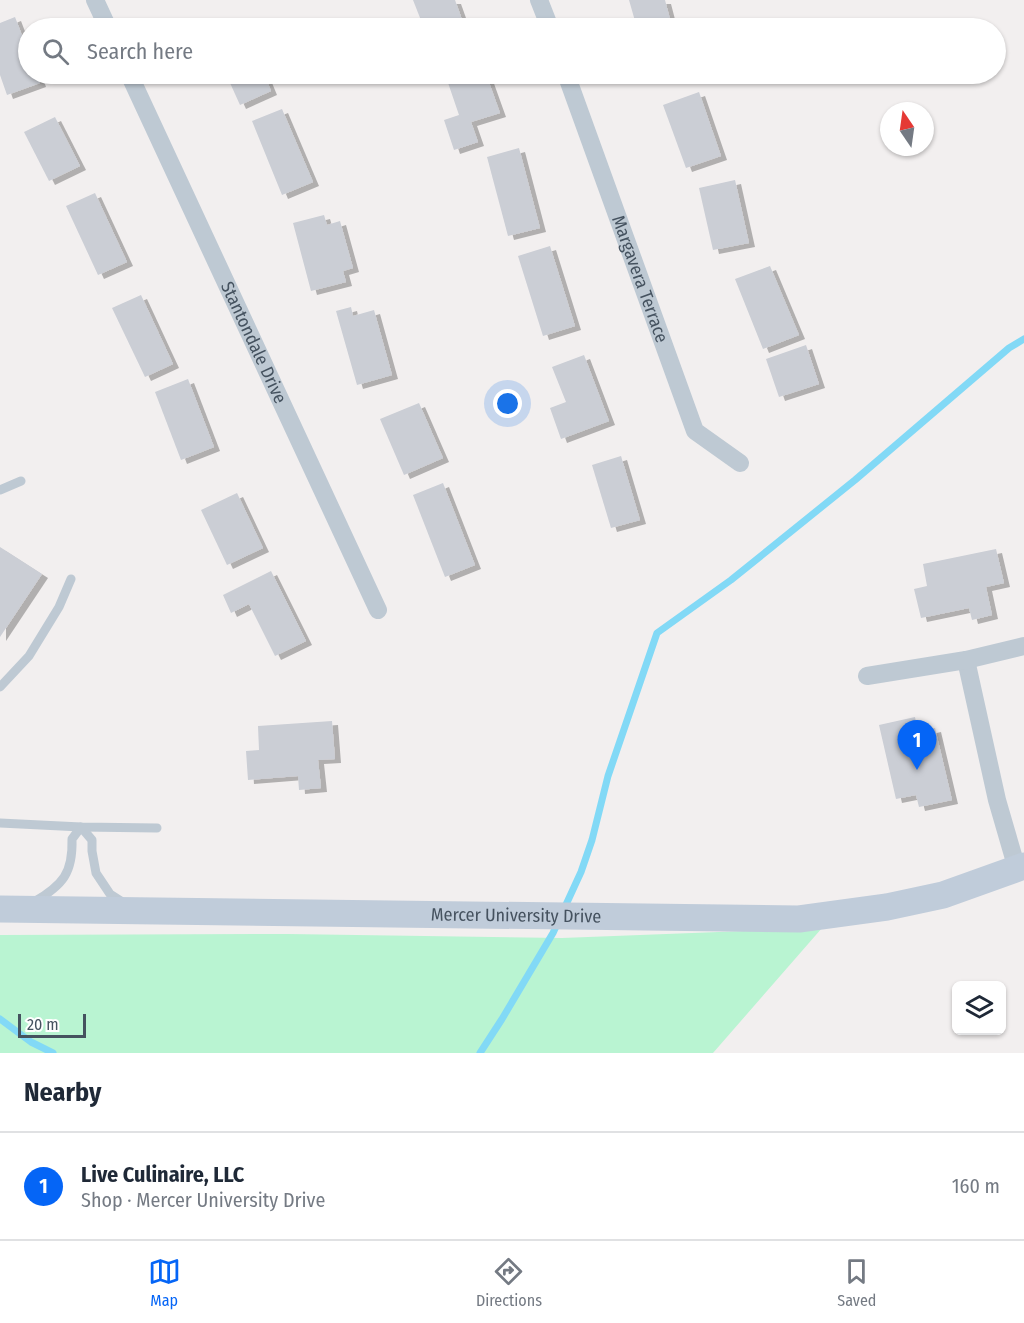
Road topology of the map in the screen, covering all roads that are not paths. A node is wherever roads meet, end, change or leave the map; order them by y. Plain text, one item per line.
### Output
1 (95, 0) edge
2 (539, 0) edge
3 (103, 18) edge
4 (546, 18) edge
5 (134, 84) edge
6 (570, 84) edge
7 (740, 463) dead end
8 (21, 481) dead end
9 (0, 490) edge
10 (71, 579) dead end
11 (378, 610) dead end
12 (1024, 646) edge
13 (966, 660) junction
14 (867, 676) dead end
15 (0, 687) edge
16 (0, 823) edge
17 (81, 827) junction
18 (157, 828) dead end
19 (1020, 868) edge
20 (9, 909) edge
21 (138, 911) junction

1 - 3 street
2 - 4 street
5 - 11 street, Stantondale Drive
6 - 7 street, Margavera Terrace
8 - 9 lane
10 - 15 lane
12 - 13 street
13 - 14 street
13 - 19 street
16 - 17 lane
17 - 18 lane
17 - 20 lane
17 - 21 lane
19 - 21 street, Mercer University Drive
20 - 21 street, Mercer University Drive

